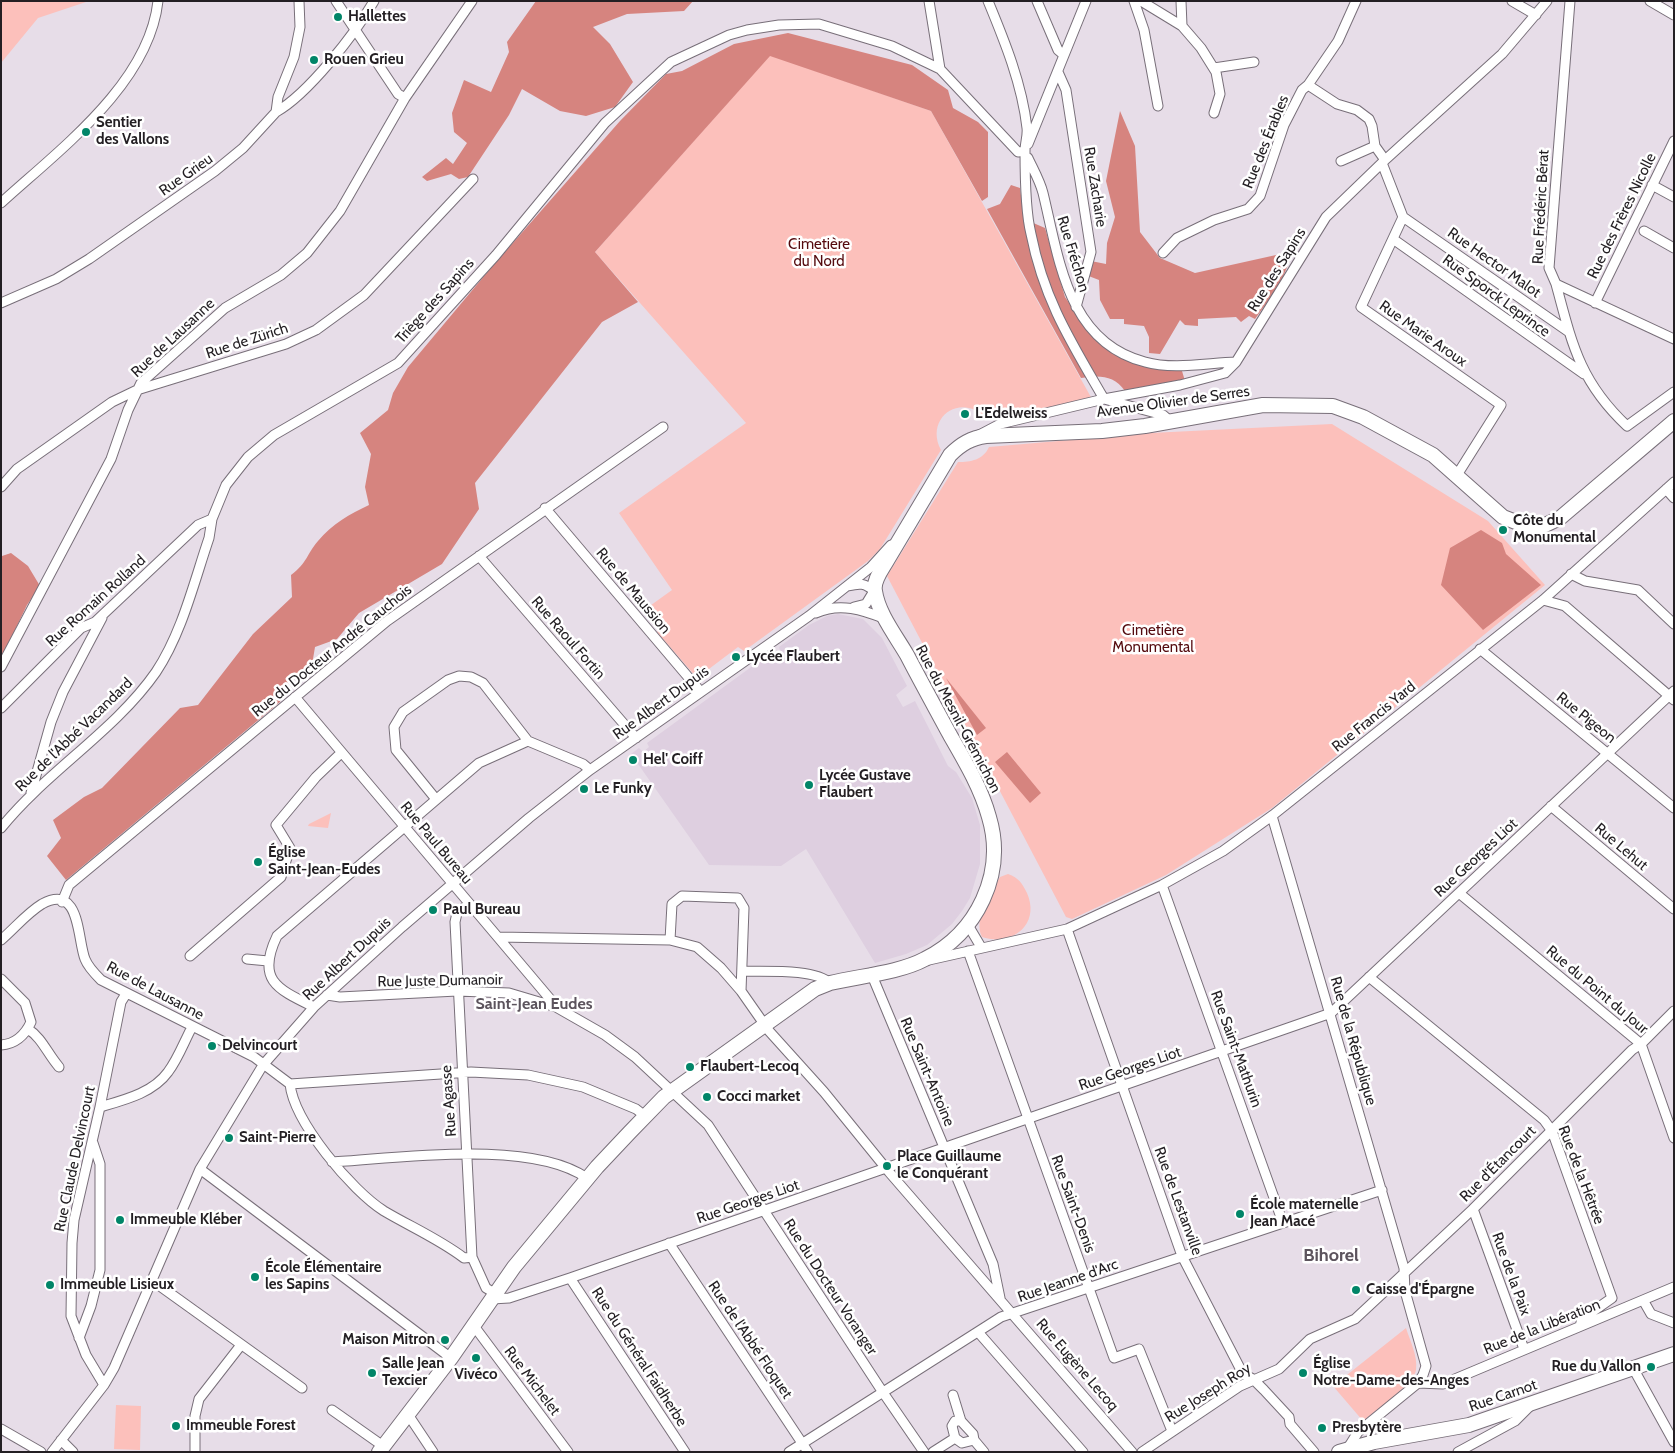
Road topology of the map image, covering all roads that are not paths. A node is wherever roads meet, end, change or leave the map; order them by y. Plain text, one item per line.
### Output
1 (158, 1) edge
2 (299, 1) edge
3 (336, 1) edge
4 (374, 1) edge
5 (472, 1) edge
6 (929, 1) edge
7 (988, 1) edge
8 (1037, 1) edge
9 (1086, 1) edge
10 (1134, 1) edge
11 (1142, 1) edge
12 (1181, 1) edge
13 (1356, 1) edge
14 (1512, 1) edge
15 (1547, 1) edge
16 (1570, 1) edge
17 (1650, 1) edge
18 (1536, 15) junction
19 (1674, 15) edge
20 (1182, 26) junction
21 (356, 30) junction
22 (1064, 55) junction
23 (1254, 62) dead end
24 (1214, 68) junction
25 (940, 69) junction
26 (1058, 72) junction
27 (1308, 85) junction
28 (404, 98) junction
29 (1158, 106) dead end
30 (276, 112) junction
31 (1214, 113) dead end
32 (1674, 141) edge
33 (1375, 146) junction
34 (1025, 151) junction
35 (1341, 161) dead end
36 (1384, 162) junction
37 (474, 179) dead end
38 (1652, 186) junction
39 (1674, 197) edge
40 (1, 203) edge
41 (1403, 217) junction
42 (1644, 232) dead end
43 (1393, 239) junction
44 (1674, 248) edge
45 (1163, 253) dead end
46 (1556, 284) junction
47 (1, 303) edge
48 (1596, 303) junction
49 (1076, 306) junction
50 (1570, 332) junction
51 (1674, 339) edge
52 (1236, 362) junction
53 (1584, 374) junction
54 (137, 390) junction
55 (1674, 392) edge
56 (1104, 400) junction
57 (1170, 421) junction
58 (1674, 421) edge
59 (663, 427) dead end
60 (970, 439) junction
61 (1457, 475) junction
62 (1674, 482) edge
63 (1, 487) edge
64 (1666, 489) junction
65 (1674, 498) edge
66 (545, 508) junction
67 (212, 519) junction
68 (905, 530) junction
69 (479, 556) junction
70 (1571, 574) junction
71 (846, 586) junction
72 (874, 590) junction
73 (1544, 600) junction
74 (852, 608) junction
75 (105, 613) junction
76 (809, 616) junction
77 (886, 619) junction
78 (1674, 624) edge
79 (1480, 650) junction
80 (1, 668) edge
81 (700, 691) junction
82 (1672, 695) edge
83 (295, 697) junction
84 (1, 708) edge
85 (636, 738) junction
86 (528, 741) junction
87 (341, 753) junction
88 (1608, 753) junction
89 (590, 770) junction
90 (31, 794) junction
91 (435, 798) junction
92 (1551, 806) junction
93 (1674, 808) edge
94 (1272, 816) junction
95 (406, 827) junction
96 (1, 828) edge
97 (453, 884) junction
98 (1162, 885) junction
99 (1459, 893) junction
100 (62, 902) junction
101 (469, 904) junction
102 (1674, 910) edge
103 (968, 925) junction
104 (1065, 930) junction
105 (498, 937) junction
106 (1, 940) edge
107 (670, 940) junction
108 (951, 943) junction
109 (981, 947) junction
110 (966, 952) junction
111 (190, 956) dead end
112 (247, 959) dead end
113 (924, 960) junction
114 (268, 961) junction
115 (742, 971) junction
116 (871, 973) junction
117 (1369, 977) junction
118 (1, 979) edge
119 (830, 983) junction
120 (457, 991) junction
121 (741, 991) junction
122 (126, 994) junction
123 (327, 995) junction
124 (314, 1007) junction
125 (556, 1007) junction
126 (1674, 1011) edge
127 (1331, 1013) junction
128 (765, 1024) junction
129 (192, 1027) junction
130 (28, 1029) junction
131 (1641, 1044) junction
132 (1, 1045) edge
133 (1223, 1052) junction
134 (263, 1065) junction
135 (59, 1067) dead end
136 (461, 1073) junction
137 (290, 1084) junction
138 (1123, 1086) junction
139 (674, 1091) junction
140 (100, 1107) junction
141 (645, 1116) junction
142 (1028, 1119) junction
143 (1552, 1131) junction
144 (1674, 1138) edge
145 (93, 1141) junction
146 (944, 1148) junction
147 (466, 1154) junction
148 (332, 1162) junction
149 (886, 1168) junction
150 (200, 1169) junction
151 (588, 1178) junction
152 (1382, 1190) junction
153 (1473, 1209) junction
154 (764, 1211) junction
155 (1283, 1223) junction
156 (669, 1243) junction
157 (1182, 1256) junction
158 (472, 1257) junction
159 (992, 1264) junction
160 (1405, 1274) junction
161 (980, 1275) junction
162 (570, 1278) junction
163 (153, 1281) junction
164 (1674, 1287) edge
165 (1089, 1288) junction
166 (494, 1297) junction
167 (1000, 1298) junction
168 (1643, 1300) junction
169 (1014, 1314) junction
170 (1674, 1323) edge
171 (474, 1326) junction
172 (1580, 1326) junction
173 (978, 1332) junction
174 (79, 1338) junction
175 (1310, 1339) joint
176 (241, 1345) junction
177 (1524, 1349) junction
178 (1674, 1354) edge
179 (451, 1358) junction
180 (1633, 1368) junction
181 (1253, 1379) junction
182 (1418, 1383) junction
183 (104, 1385) junction
184 (302, 1388) dead end
185 (882, 1391) junction
186 (953, 1394) dead end
187 (1534, 1402) junction
188 (332, 1410) dead end
189 (408, 1416) junction
190 (961, 1421) junction
191 (1, 1429) edge
192 (1172, 1431) junction
193 (955, 1438) junction
194 (61, 1440) junction
195 (974, 1440) junction
196 (1674, 1442) edge
197 (802, 1443) junction
198 (381, 1449) edge
199 (1343, 1450) edge
200 (41, 1452) edge
201 (52, 1452) edge
202 (73, 1452) edge
203 (195, 1452) edge
204 (433, 1452) edge
205 (568, 1452) edge
206 (685, 1452) edge
207 (789, 1452) edge
208 (808, 1452) edge
209 (924, 1452) edge
210 (933, 1452) edge
211 (984, 1452) edge
212 (1083, 1452) edge
213 (1132, 1452) edge
214 (1142, 1452) edge
215 (1314, 1452) edge
216 (1458, 1452) edge

1 - 40 street
2 - 30 street, Rue Grieu
3 - 21 street
4 - 21 street
5 - 28 street, Rue de Lausanne
6 - 25 street
7 - 34 street
8 - 22 street
9 - 22 street
10 - 29 street
11 - 20 street
12 - 20 street
13 - 27 street, Rue des Érables
14 - 18 street
15 - 18 street, Rue des Sapins
16 - 46 street, Rue Frédéric Bérat
17 - 19 street
18 - 36 street, Rue des Sapins
20 - 24 street
21 - 28 street
21 - 30 street
22 - 26 street
23 - 24 street
24 - 31 street
25 - 34 street
25 - 67 street, Triège des Sapins
26 - 34 street
26 - 49 street, Rue Zacharie
27 - 33 street
27 - 45 street, Rue des Érables
28 - 54 street, Rue de Lausanne
30 - 47 street, Rue Grieu
32 - 38 street, Rue des Frères Nicolle
33 - 35 street
33 - 36 street
34 - 49 street, Rue Fréchon
34 - 56 street
36 - 41 street
36 - 52 street, Rue des Sapins
37 - 54 street, Rue de Zürich
38 - 39 street
38 - 48 street, Rue des Frères Nicolle
41 - 43 street, Rue Marie Aroux
41 - 50 street, Rue Hector Malot
42 - 44 street
43 - 53 street, Rue Sporck Leprince
43 - 61 street, Rue Marie Aroux
46 - 48 street, Rue Frédéric Bérat
46 - 50 street
48 - 51 street, Rue Frédéric Bérat
49 - 52 street, Rue Fréchon
50 - 53 street
52 - 56 street, Rue des Sapins
53 - 55 street
54 - 63 street, Rue de Zürich
54 - 80 street, Rue de Lausanne
56 - 57 street
56 - 60 street, Rue des Sapins
57 - 60 street, Avenue Olivier de Serres
57 - 61 street, Avenue Olivier de Serres
58 - 61 street, Avenue Olivier de Serres
59 - 66 street, Rue du Docteur André Cauchois
60 - 68 street
62 - 64 street, Rue Francis Yard
64 - 65 street
64 - 70 street, Rue Francis Yard
66 - 69 street, Rue du Docteur André Cauchois
66 - 81 street, Rue de Maussion
67 - 75 street, Rue Romain Rolland
67 - 90 street, Rue de l'Abbé Vacandard
68 - 71 street, Rue Albert Dupuis
68 - 72 street
69 - 83 street, Rue du Docteur André Cauchois
69 - 85 street, Rue Raoul Fortin
70 - 73 street, Rue Francis Yard
70 - 78 street
71 - 72 street
71 - 76 street, Rue Albert Dupuis
72 - 74 street
72 - 77 street, Rue du Mesnil-Grémichon
73 - 79 street, Rue Francis Yard
73 - 82 street
74 - 76 street, Rue Albert Dupuis
74 - 77 street, Rue Albert Dupuis
75 - 84 street, Rue Romain Rolland
75 - 90 street
76 - 81 street, Rue Albert Dupuis
77 - 103 street, Rue du Mesnil-Grémichon
79 - 88 street, Rue Pigeon
79 - 94 street, Rue Francis Yard
81 - 85 street, Rue Albert Dupuis
82 - 88 street, Rue Georges Liot
83 - 87 street, Rue Paul Bureau
83 - 100 street, Rue du Docteur André Cauchois
85 - 89 street, Rue Albert Dupuis
86 - 89 street
86 - 91 street
86 - 91 street
87 - 95 street, Rue Paul Bureau
87 - 111 street
88 - 92 street, Rue Georges Liot
88 - 93 street, Rue Pigeon
89 - 97 street, Rue Albert Dupuis
90 - 96 street, Rue de l'Abbé Vacandard
91 - 95 street
92 - 99 street, Rue Georges Liot
92 - 102 street, Rue Lehut
94 - 98 street, Rue Francis Yard
94 - 127 street, Rue de la République
95 - 97 street, Rue Paul Bureau
95 - 114 street
97 - 101 street, Rue Paul Bureau
97 - 123 street, Rue Albert Dupuis
98 - 104 street, Rue Francis Yard
98 - 133 street, Rue Saint-Mathurin
99 - 117 street, Rue Georges Liot
99 - 131 street, Rue du Point du Jour
100 - 106 street
100 - 122 street, Rue de Lausanne
101 - 105 street, Rue Paul Bureau
101 - 120 street, Rue Agasse
103 - 108 street, Rue du Mesnil-Grémichon
103 - 109 street
104 - 109 street, Rue Francis Yard
104 - 138 street, Rue de Lestanville
105 - 107 street, Rue Eugène Lecoq
105 - 125 street, Rue Paul Bureau
107 - 115 street
107 - 121 street, Rue Eugène Lecoq
108 - 110 street
108 - 113 street, Rue du Mesnil-Grémichon
109 - 110 street, Rue Francis Yard
110 - 113 street, Rue Francis Yard
110 - 142 street, Rue Saint-Denis
112 - 114 street
113 - 116 street, Rue du Mesnil-Grémichon
114 - 124 street
115 - 119 street
115 - 121 street
116 - 119 street, Rue du Mesnil-Grémichon
116 - 146 street, Rue Saint-Antoine
117 - 127 street, Rue Georges Liot
117 - 143 street, Rue de la Hêtrée
118 - 130 street
119 - 128 street, Rue du Mesnil-Grémichon
120 - 123 street, Rue Juste Dumanoir
120 - 125 street, Rue Juste Dumanoir
120 - 136 street, Rue Agasse
121 - 128 street, Rue Eugène Lecoq
122 - 129 street, Rue de Lausanne
122 - 140 street, Rue Claude Delvincourt
123 - 124 street, Rue Albert Dupuis
124 - 134 street, Rue Albert Dupuis
125 - 139 street, Rue Juste Dumanoir
126 - 131 street, Rue d'Étancourt
127 - 133 street, Rue Georges Liot
127 - 152 street, Rue de la République
128 - 139 street, Rue du Mesnil-Grémichon
128 - 149 street, Rue Eugène Lecoq
129 - 134 street, Rue de Lausanne
129 - 140 street
130 - 132 street
130 - 135 street
131 - 143 street, Rue d'Étancourt
131 - 144 street, Rue du Point du Jour
133 - 138 street, Rue Georges Liot
133 - 155 street, Rue Saint-Mathurin
134 - 137 street, Rue de Lausanne
134 - 150 street, Rue Albert Dupuis
136 - 137 street
136 - 141 street
136 - 147 street, Rue Agasse
137 - 148 street
138 - 142 street, Rue Georges Liot
138 - 157 street, Rue de Lestanville
139 - 141 street, Rue du Mesnil-Grémichon
139 - 154 street, Rue du Docteur Voranger
140 - 145 street, Rue Claude Delvincourt
141 - 151 street, Rue du Mesnil-Grémichon
142 - 146 street, Rue Georges Liot
142 - 165 street, Rue Saint-Denis
143 - 153 street, Rue d'Étancourt
143 - 172 street, Rue de la Hêtrée
145 - 174 street, Rue Claude Delvincourt
145 - 174 street
146 - 149 street, Rue Georges Liot
146 - 159 street, Rue Saint-Antoine
147 - 148 street
147 - 151 street
147 - 158 street, Rue Agasse
148 - 158 street
149 - 154 street, Rue Georges Liot
149 - 161 street, Rue Eugène Lecoq
150 - 163 street, Rue Albert Dupuis
150 - 179 street
151 - 166 street, Rue du Mesnil-Grémichon
152 - 155 street, Rue Jeanne d'Arc
152 - 160 street, Rue de la République
153 - 160 street, Rue d'Étancourt
153 - 177 street, Rue de la Paix
154 - 156 street, Rue Georges Liot
154 - 185 street, Rue du Docteur Voranger
155 - 157 street, Rue Jeanne d'Arc
156 - 162 street, Rue Georges Liot
156 - 197 street, Rue de l'Abbé Floquet
157 - 165 street, Rue Jeanne d'Arc
157 - 181 street, Rue de Lestanville
158 - 166 street, Rue Agasse
159 - 161 street
159 - 167 street, Rue Saint-Antoine
160 - 175 street, Rue d'Étancourt
160 - 182 street, Rue de la République
161 - 167 street, Rue Eugène Lecoq
162 - 166 street, Rue Georges Liot
162 - 206 street, Rue du Général Faidherbe
163 - 176 street
163 - 183 street, Rue Albert Dupuis
164 - 168 street, Rue de la Libération
165 - 169 street, Rue Jeanne d'Arc
165 - 192 street, Rue Saint-Denis
166 - 171 street, Rue du Mesnil-Grémichon
167 - 169 street, Rue Eugène Lecoq
168 - 170 street
168 - 172 street, Rue de la Libération
169 - 173 street, Rue Jeanne d'Arc
169 - 213 street, Rue Eugène Lecoq
171 - 179 street, Rue du Mesnil-Grémichon
171 - 205 street, Rue Michelet
172 - 177 street, Rue de la Libération
173 - 185 street, Rue Jeanne d'Arc
173 - 212 street
174 - 183 street, Rue Claude Delvincourt
175 - 181 street, Rue Joseph Roy
176 - 184 street
176 - 203 street
177 - 182 street, Rue de la Libération
178 - 180 street, Rue Carnot
179 - 189 street, Rue du Mesnil-Grémichon
180 - 187 street, Rue Carnot
180 - 196 street
181 - 192 street, Rue Joseph Roy
181 - 215 street, Rue de Lestanville
182 - 199 street
183 - 194 street, Rue Albert Dupuis
185 - 197 street, Rue Jeanne d'Arc
185 - 209 street, Rue du Docteur Voranger
186 - 190 street
187 - 199 street, Rue Carnot
187 - 216 street
188 - 198 street
189 - 198 street, Rue du Mesnil-Grémichon
189 - 204 street
190 - 193 street
190 - 195 street
191 - 200 street
192 - 214 street, Rue Joseph Roy
193 - 195 street
193 - 210 street
194 - 201 street, Rue Albert Dupuis
194 - 202 street
195 - 211 street
197 - 207 street, Rue Jeanne d'Arc
197 - 208 street, Rue de l'Abbé Floquet

